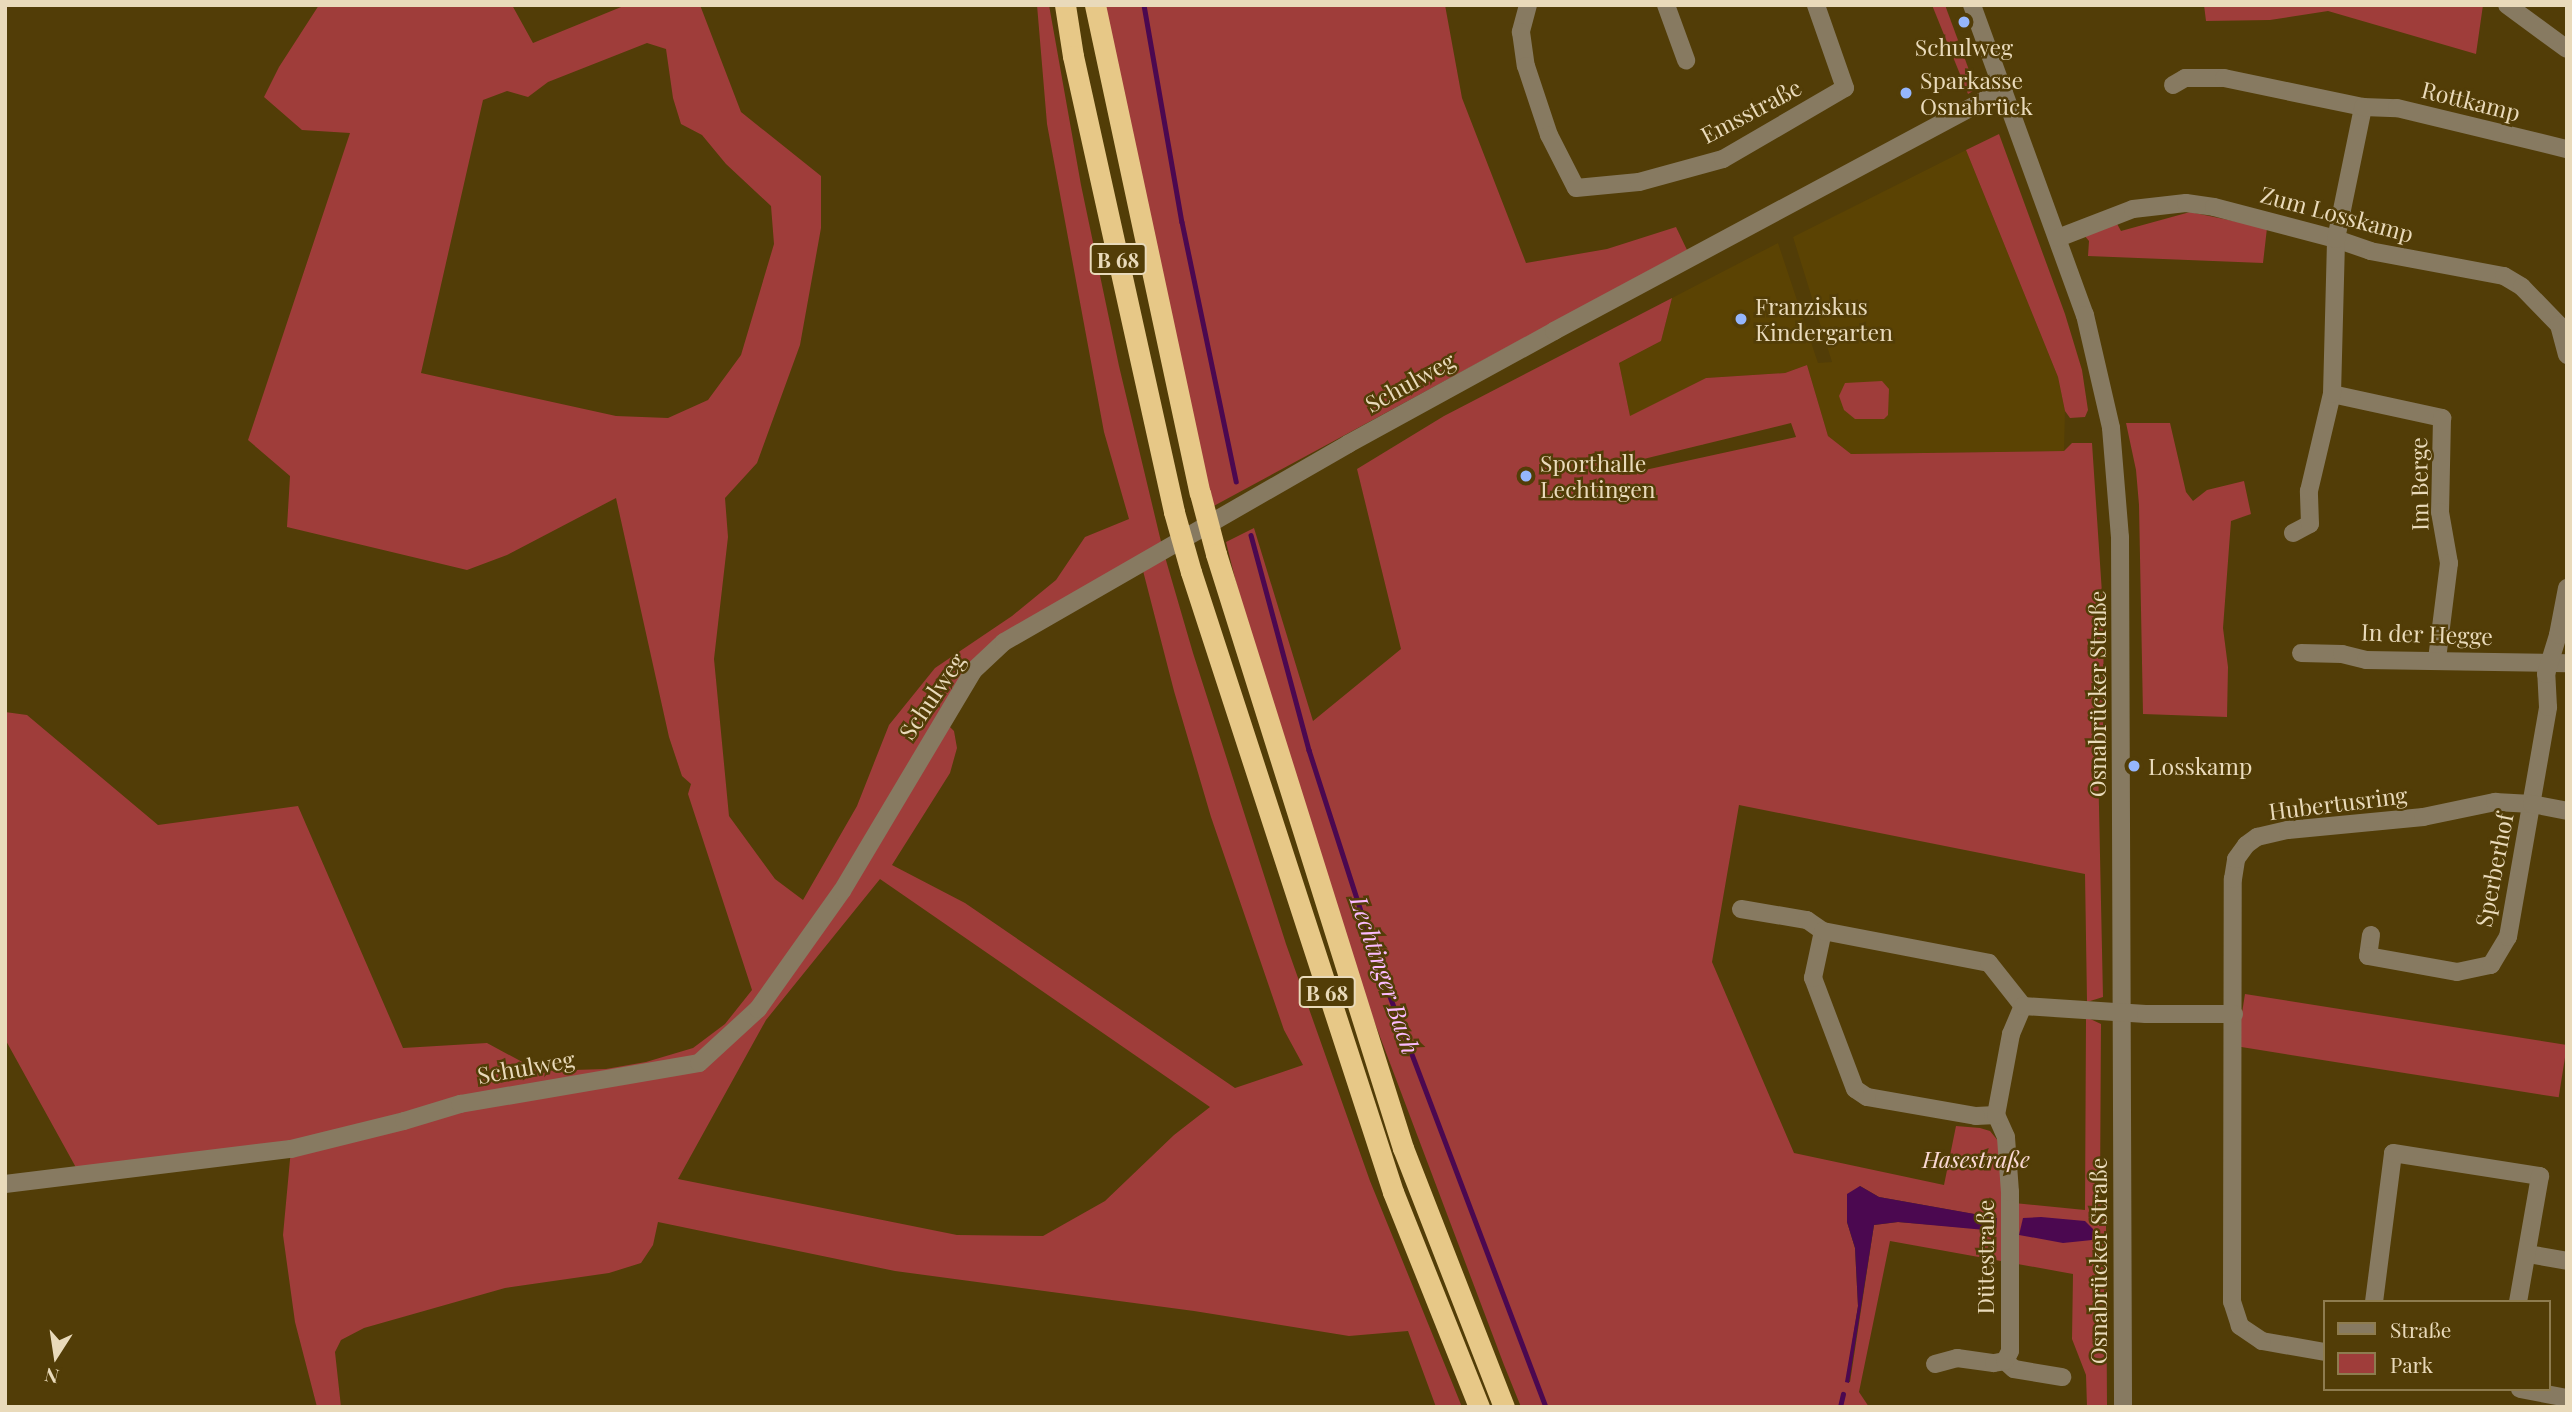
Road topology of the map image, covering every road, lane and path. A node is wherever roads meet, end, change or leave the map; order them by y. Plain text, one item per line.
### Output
1 (1065, 5) edge
2 (1095, 5) edge
3 (1528, 5) edge
4 (1666, 5) edge
5 (1816, 5) edge
6 (1972, 5) edge
7 (2507, 5) edge
8 (2567, 49) edge
9 (1686, 60) dead end
10 (2173, 85) dead end
11 (2004, 93) junction
12 (2363, 107) junction
13 (2567, 149) edge
14 (2058, 238) junction
15 (2336, 239) junction
16 (2563, 326) edge
17 (2567, 355) edge
18 (2332, 394) junction
19 (2293, 533) dead end
20 (2567, 589) edge
21 (2301, 653) dead end
22 (2437, 660) junction
23 (2559, 663) edge
24 (2532, 804) junction
25 (2567, 811) edge
26 (1741, 909) dead end
27 (1823, 930) junction
28 (2371, 935) dead end
29 (2023, 1006) junction
30 (2122, 1012) junction
31 (2234, 1014) junction
32 (1996, 1115) junction
33 (5, 1184) edge
34 (2528, 1254) junction
35 (2567, 1261) edge
36 (2374, 1300) edge
37 (2518, 1300) edge
38 (2324, 1352) edge
39 (2005, 1361) junction
40 (1934, 1364) dead end
41 (2062, 1377) dead end
42 (2530, 1391) edge
43 (2567, 1398) edge
44 (1479, 1407) edge
45 (1504, 1407) edge
46 (2123, 1407) edge

1 - 44 highway, B 68
2 - 45 highway, B 68
3 - 5 street, Emsstraße
4 - 9 street
6 - 11 street, Osnabrücker Straße
7 - 8 street
10 - 12 street, Rottkamp
11 - 14 street, Osnabrücker Straße
11 - 33 street, Schulweg
12 - 13 street, Rottkamp
12 - 15 street
14 - 15 street, Zum Losskamp
14 - 30 street, Osnabrücker Straße
15 - 16 street, Zum Losskamp
15 - 18 street
16 - 17 street, Zum Losskamp
18 - 19 street
18 - 22 street, Im Berge
20 - 23 street
21 - 22 street, In der Hegge
22 - 23 street, In der Hegge
23 - 24 street
24 - 25 street, Hubertusring
24 - 28 street, Sperberhof
24 - 31 street, Hubertusring
26 - 27 street
27 - 29 street
27 - 32 street
29 - 30 street
29 - 32 street, Dütestraße
30 - 31 street
30 - 46 street, Osnabrücker Straße
31 - 38 street, Hubertusring
32 - 39 street, Dütestraße
34 - 35 street
34 - 36 street
34 - 37 street
39 - 40 street
39 - 41 street
42 - 43 street

